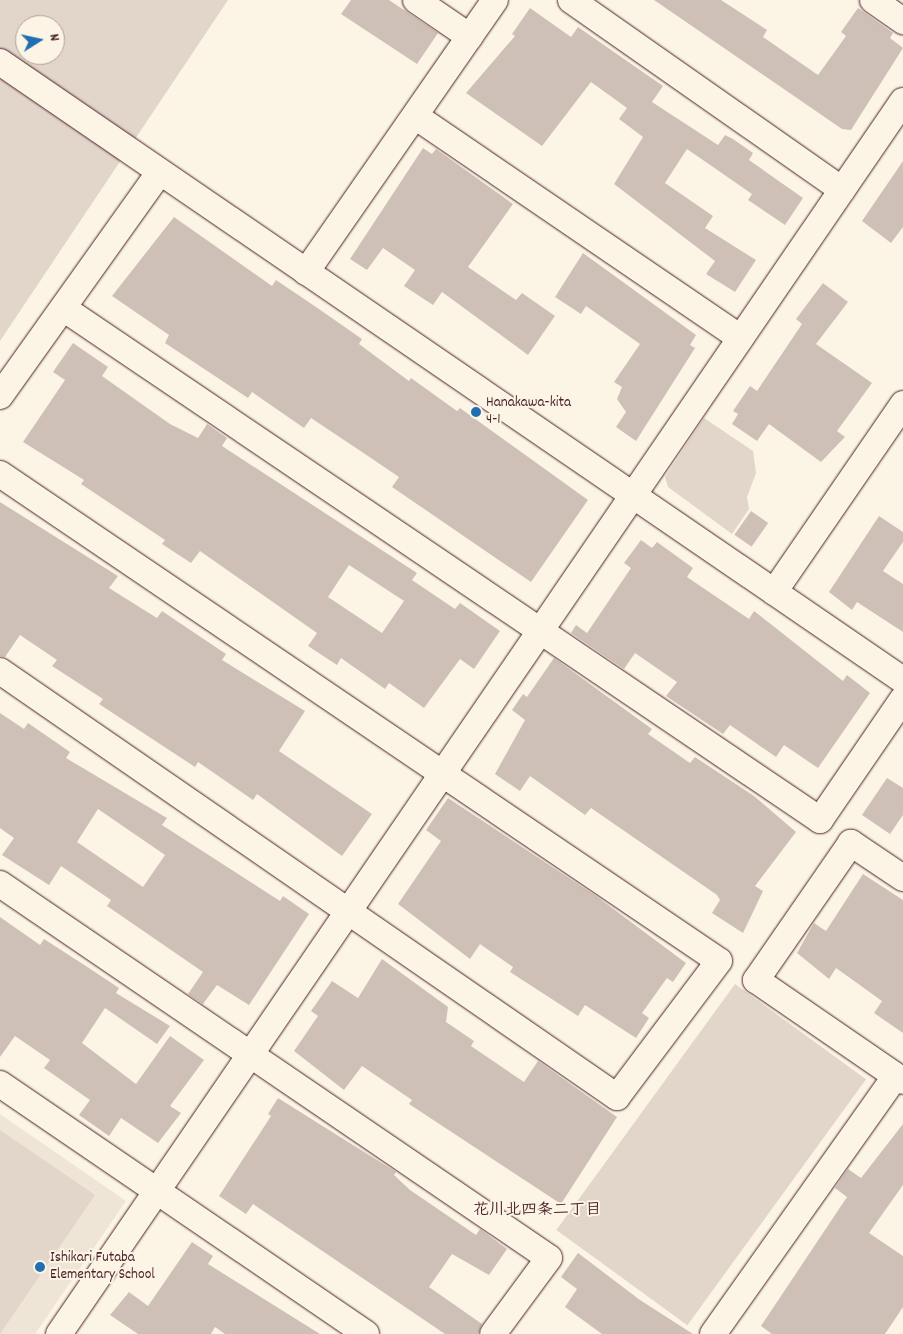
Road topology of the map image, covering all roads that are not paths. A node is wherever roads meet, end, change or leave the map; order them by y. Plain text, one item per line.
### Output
1 (416, 0) edge
2 (496, 0) edge
3 (571, 0) edge
4 (873, 0) edge
5 (903, 21) edge
6 (470, 37) junction
7 (0, 62) edge
8 (903, 101) edge
9 (415, 116) junction
10 (160, 172) junction
11 (842, 190) junction
12 (306, 272) junction
13 (63, 308) junction
14 (741, 338) junction
15 (0, 396) edge
16 (903, 404) edge
17 (0, 474) edge
18 (634, 496) junction
19 (774, 592) junction
20 (542, 630) junction
21 (0, 671) edge
22 (903, 680) edge
23 (903, 700) edge
24 (444, 773) junction
25 (903, 878) edge
26 (0, 884) edge
27 (349, 912) junction
28 (250, 1055) junction
29 (899, 1079) edge
30 (0, 1084) edge
31 (158, 1191) junction
32 (65, 1332) edge
33 (366, 1334) edge
34 (493, 1334) edge
35 (714, 1334) edge

1 - 6 street
2 - 6 street
3 - 11 street
4 - 5 street
6 - 9 street
7 - 10 street
8 - 11 street
9 - 12 street
9 - 14 street
10 - 12 street
10 - 13 street
11 - 14 street
12 - 18 street
13 - 15 street
13 - 20 street
14 - 18 street
16 - 19 street
17 - 24 street
18 - 19 street
18 - 20 street
19 - 22 street
20 - 23 street
20 - 24 street
21 - 27 street
24 - 27 street
24 - 27 street
25 - 29 street
26 - 28 street
27 - 28 street
28 - 31 street
28 - 34 street
29 - 35 street
30 - 31 street
31 - 32 street
31 - 33 street

